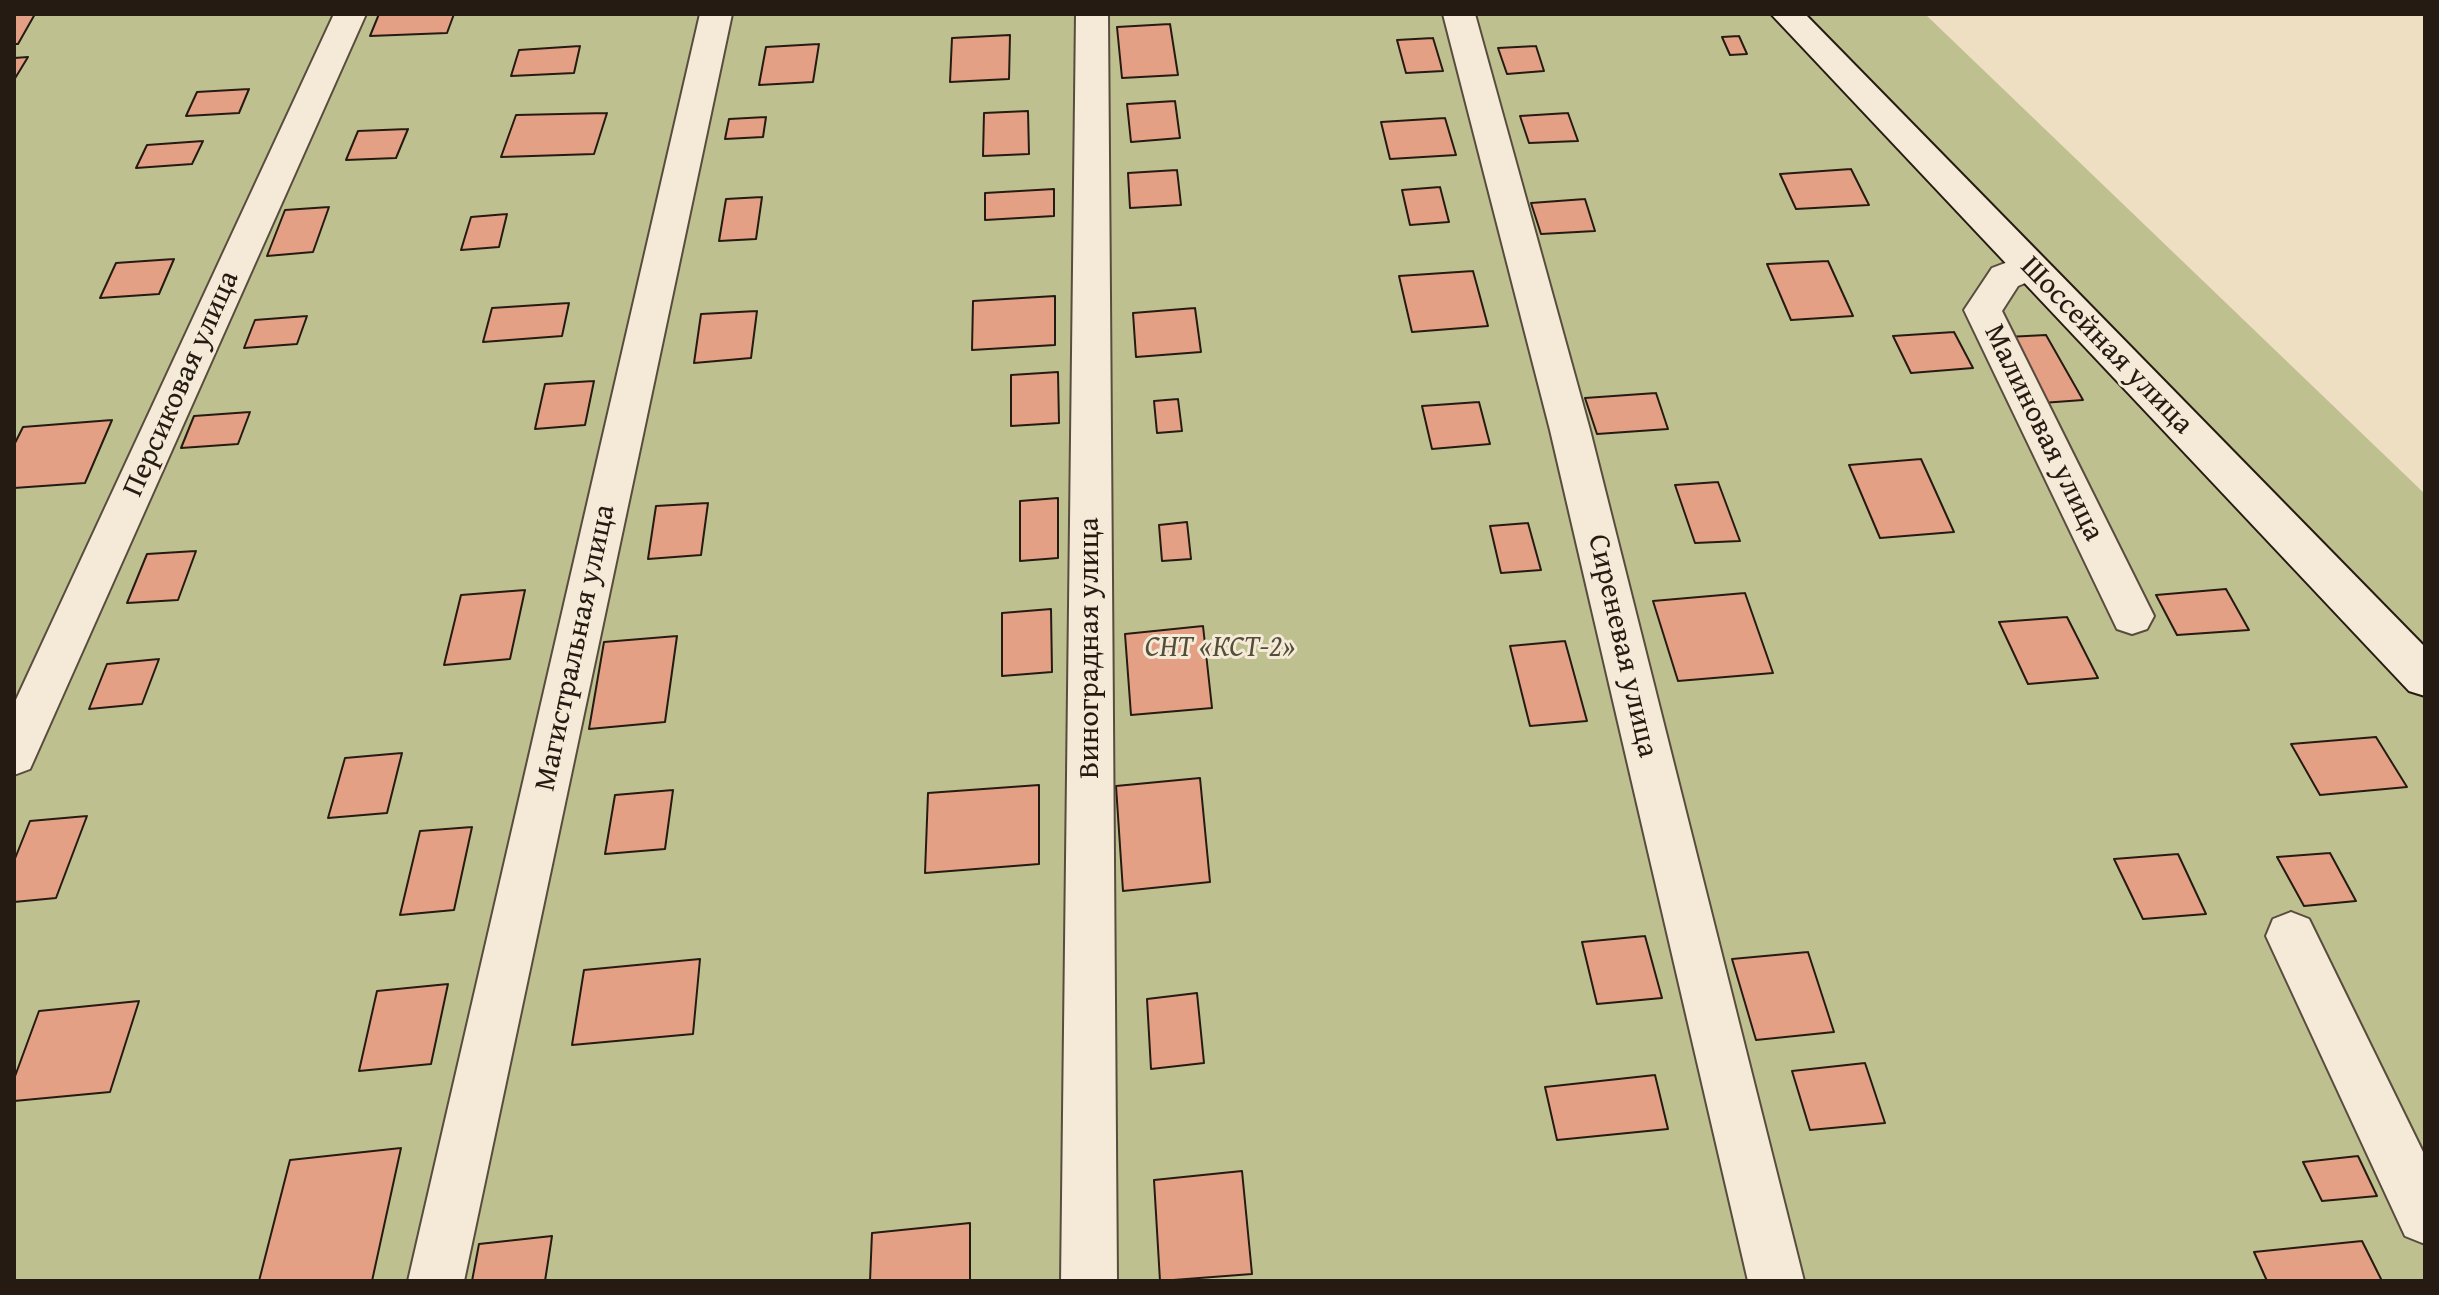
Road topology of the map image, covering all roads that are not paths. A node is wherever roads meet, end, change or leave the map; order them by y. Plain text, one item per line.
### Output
1 (350, 14) edge
2 (716, 14) edge
3 (1092, 14) edge
4 (1459, 14) edge
5 (1787, 14) edge
6 (2029, 267) junction
7 (2132, 616) dead end
8 (2425, 677) edge
9 (14, 754) edge
10 (2291, 936) dead end
11 (2425, 1216) edge
12 (436, 1281) edge
13 (1089, 1281) edge
14 (1776, 1281) edge

1 - 9 street, Персиковая улица
2 - 12 street, Магистральная улица
3 - 13 street, Виноградная улица
4 - 14 street, Сиреневая улица
5 - 6 street, Шоссейная улица
6 - 7 street, Малиновая улица
6 - 8 street, Шоссейная улица
10 - 11 street

